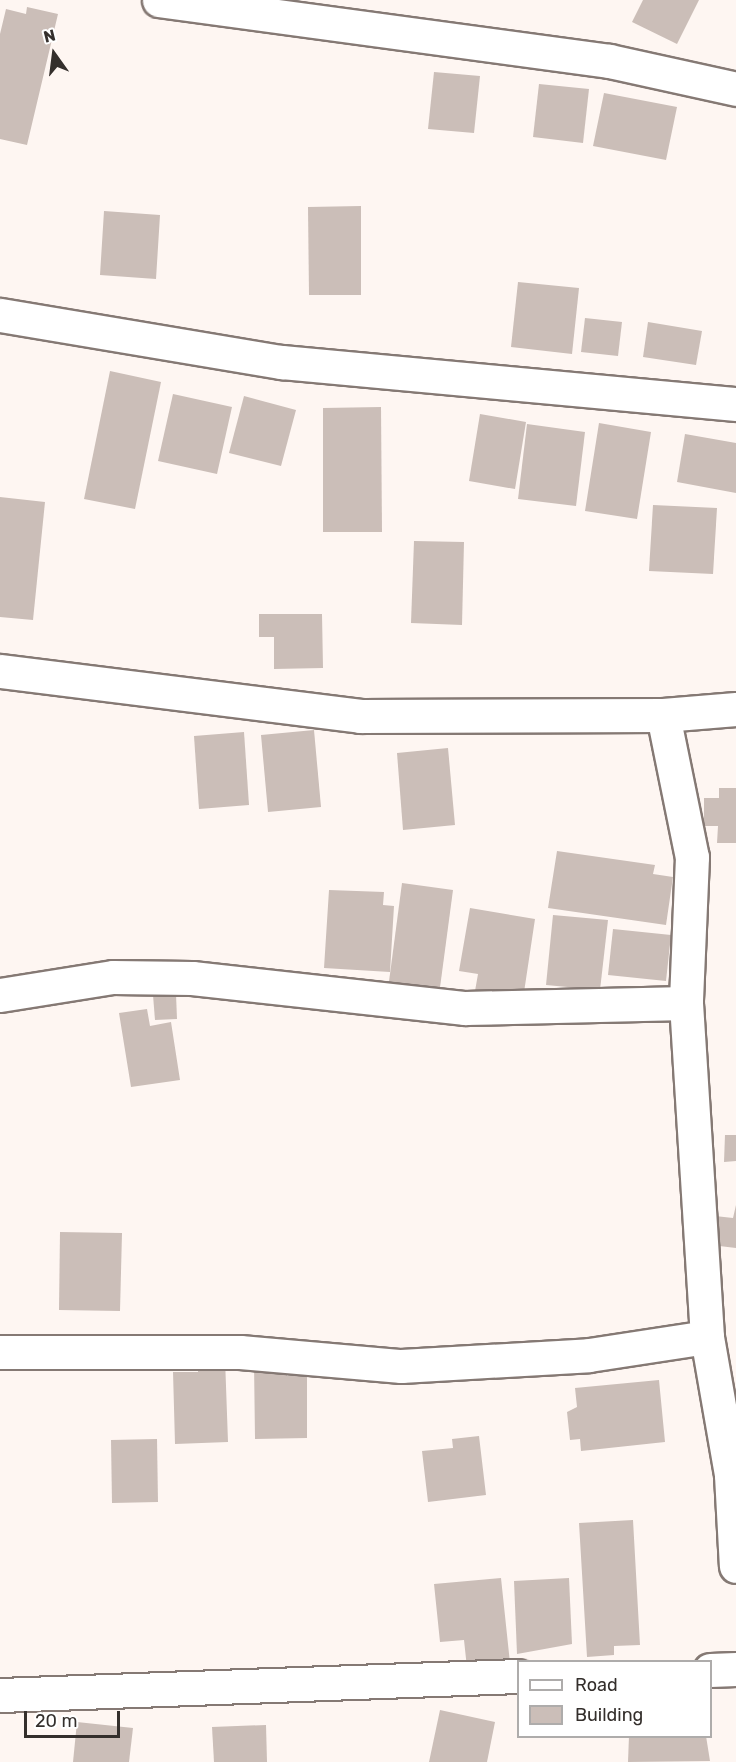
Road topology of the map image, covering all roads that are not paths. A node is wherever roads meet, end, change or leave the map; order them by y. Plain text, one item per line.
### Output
1 (159, 0) edge
2 (736, 89) edge
3 (0, 315) edge
4 (736, 404) edge
5 (0, 671) edge
6 (736, 709) edge
7 (663, 715) junction
8 (0, 995) edge
9 (686, 1003) junction
10 (707, 1337) junction
11 (0, 1352) edge
12 (736, 1566) edge
13 (736, 1669) edge
14 (712, 1670) edge
15 (517, 1676) edge
16 (0, 1695) edge

1 - 2 street
3 - 4 street
5 - 7 street
6 - 7 street
7 - 9 street
8 - 9 street
9 - 10 street
10 - 11 street
10 - 12 street
13 - 14 street
15 - 16 street

